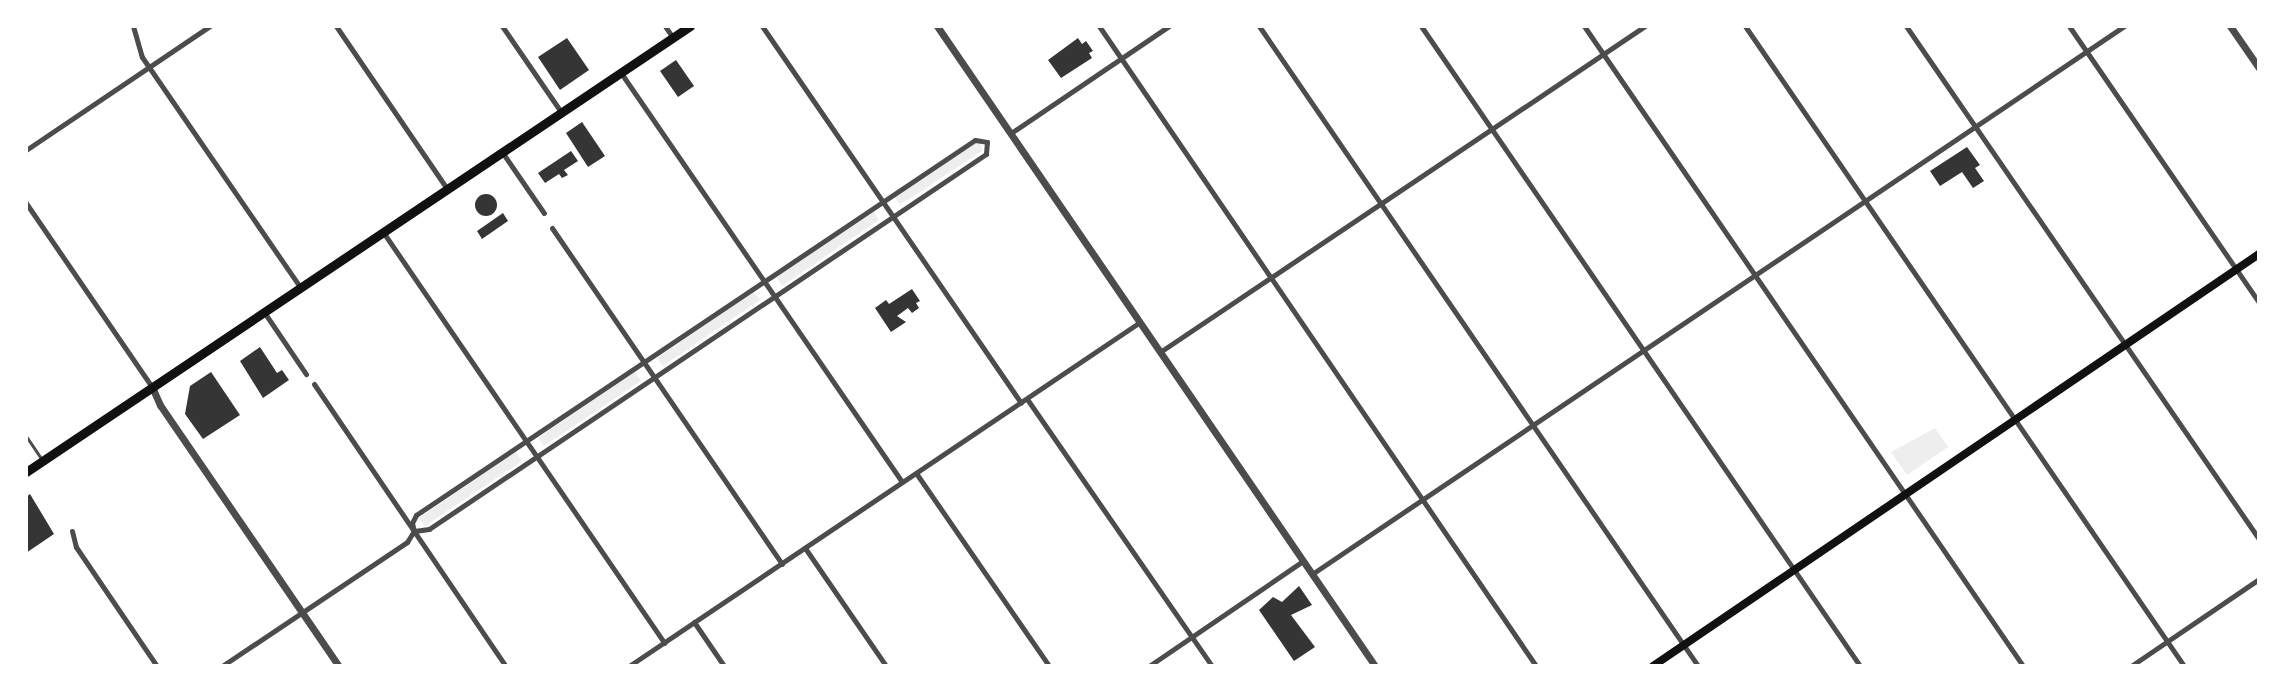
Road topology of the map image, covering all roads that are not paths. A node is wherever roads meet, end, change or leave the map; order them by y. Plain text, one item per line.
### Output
1 (133, 26) edge
2 (210, 26) edge
3 (336, 26) edge
4 (502, 26) edge
5 (665, 26) edge
6 (690, 26) edge
7 (762, 26) edge
8 (937, 26) edge
9 (1099, 26) edge
10 (1169, 26) edge
11 (1259, 26) edge
12 (1421, 26) edge
13 (1584, 26) edge
14 (1645, 26) edge
15 (1745, 26) edge
16 (1906, 26) edge
17 (2069, 26) edge
18 (2124, 26) edge
19 (2230, 26) edge
20 (673, 38) junction
21 (2087, 51) junction
22 (1603, 54) junction
23 (1121, 58) junction
24 (149, 66) junction
25 (2259, 68) edge
26 (621, 73) junction
27 (561, 113) junction
28 (1975, 126) junction
29 (1492, 129) junction
30 (1010, 133) junction
31 (26, 150) edge
32 (502, 152) junction
33 (447, 189) junction
34 (1865, 201) junction
35 (883, 202) junction
36 (26, 203) edge
37 (1381, 203) junction
38 (544, 213) dead end
39 (893, 216) junction
40 (552, 228) dead end
41 (383, 232) junction
42 (2259, 254) edge
43 (2237, 269) junction
44 (1755, 275) junction
45 (1271, 277) junction
46 (764, 281) junction
47 (301, 288) junction
48 (775, 297) junction
49 (2259, 302) edge
50 (264, 312) junction
51 (1140, 322) junction
52 (2126, 345) junction
53 (1644, 350) junction
54 (1160, 352) junction
55 (645, 363) junction
56 (306, 374) dead end
57 (655, 378) junction
58 (314, 384) dead end
59 (152, 387) junction
60 (1024, 401) junction
61 (2016, 420) junction
62 (1533, 425) junction
63 (26, 436) edge
64 (526, 442) junction
65 (537, 457) junction
66 (42, 461) junction
67 (26, 472) edge
68 (916, 473) junction
69 (902, 482) junction
70 (1905, 495) junction
71 (1422, 500) junction
72 (72, 531) dead end
73 (414, 531) junction
74 (2259, 539) edge
75 (805, 548) junction
76 (1303, 561) junction
77 (782, 564) junction
78 (1794, 570) junction
79 (1312, 574) junction
80 (2259, 579) edge
81 (302, 612) junction
82 (694, 622) junction
83 (1192, 637) junction
84 (2167, 641) junction
85 (664, 643) junction
86 (1684, 645) junction
87 (157, 666) edge
88 (222, 666) edge
89 (339, 666) edge
90 (506, 666) edge
91 (629, 666) edge
92 (724, 666) edge
93 (886, 666) edge
94 (1049, 666) edge
95 (1149, 666) edge
96 (1212, 666) edge
97 (1375, 666) edge
98 (1536, 666) edge
99 (1653, 666) edge
100 (1698, 666) edge
101 (1860, 666) edge
102 (2023, 666) edge
103 (2131, 666) edge
104 (2184, 666) edge

1 - 24 street
2 - 24 street
3 - 33 street
4 - 27 street
5 - 20 street
6 - 20 main road
7 - 35 street
8 - 30 street
9 - 23 street
10 - 23 street
11 - 37 street
12 - 29 street
13 - 22 street
14 - 22 street
15 - 34 street
16 - 28 street
17 - 21 street
18 - 21 street
19 - 25 street
20 - 26 main road
21 - 28 street
21 - 43 street
22 - 29 street
22 - 44 street
23 - 30 street
23 - 45 street
24 - 31 street
24 - 47 street
26 - 27 main road
26 - 46 street
27 - 32 main road
28 - 34 street
28 - 52 street
29 - 37 street
29 - 53 street
30 - 51 street
32 - 33 main road
32 - 38 street
33 - 41 main road
34 - 44 street
34 - 61 street
35 - 39 street
35 - 39 street
35 - 46 street
36 - 59 street
37 - 45 street
37 - 62 street
39 - 48 street
39 - 60 street
40 - 55 street
41 - 47 main road
41 - 64 street
42 - 43 main road
43 - 49 street
43 - 52 main road
44 - 53 street
44 - 70 street
45 - 54 street
45 - 71 street
46 - 48 street
46 - 55 street
47 - 50 main road
48 - 57 street
48 - 69 street
50 - 56 street
50 - 59 main road
51 - 54 street
51 - 60 street
52 - 61 main road
52 - 74 street
53 - 62 street
53 - 78 street
54 - 76 street
55 - 57 street
55 - 64 street
57 - 65 street
57 - 77 street
58 - 73 street
59 - 66 main road
59 - 81 street
60 - 68 street
60 - 83 street
61 - 70 main road
61 - 84 street
62 - 71 street
62 - 86 street
63 - 66 lane
64 - 65 street
64 - 73 street
65 - 73 street
65 - 85 street
66 - 67 main road
68 - 69 street
68 - 94 street
69 - 75 street
70 - 78 main road
70 - 102 street
71 - 79 street
71 - 98 street
72 - 87 street
73 - 81 street
73 - 90 street
75 - 77 street
75 - 93 street
76 - 79 street
76 - 83 street
77 - 82 street
78 - 86 main road
78 - 101 street
79 - 97 street
80 - 84 street
81 - 88 street
81 - 89 street
82 - 85 street
82 - 92 street
83 - 95 street
83 - 96 street
84 - 103 street
84 - 104 street
85 - 91 street
86 - 99 main road
86 - 100 street

